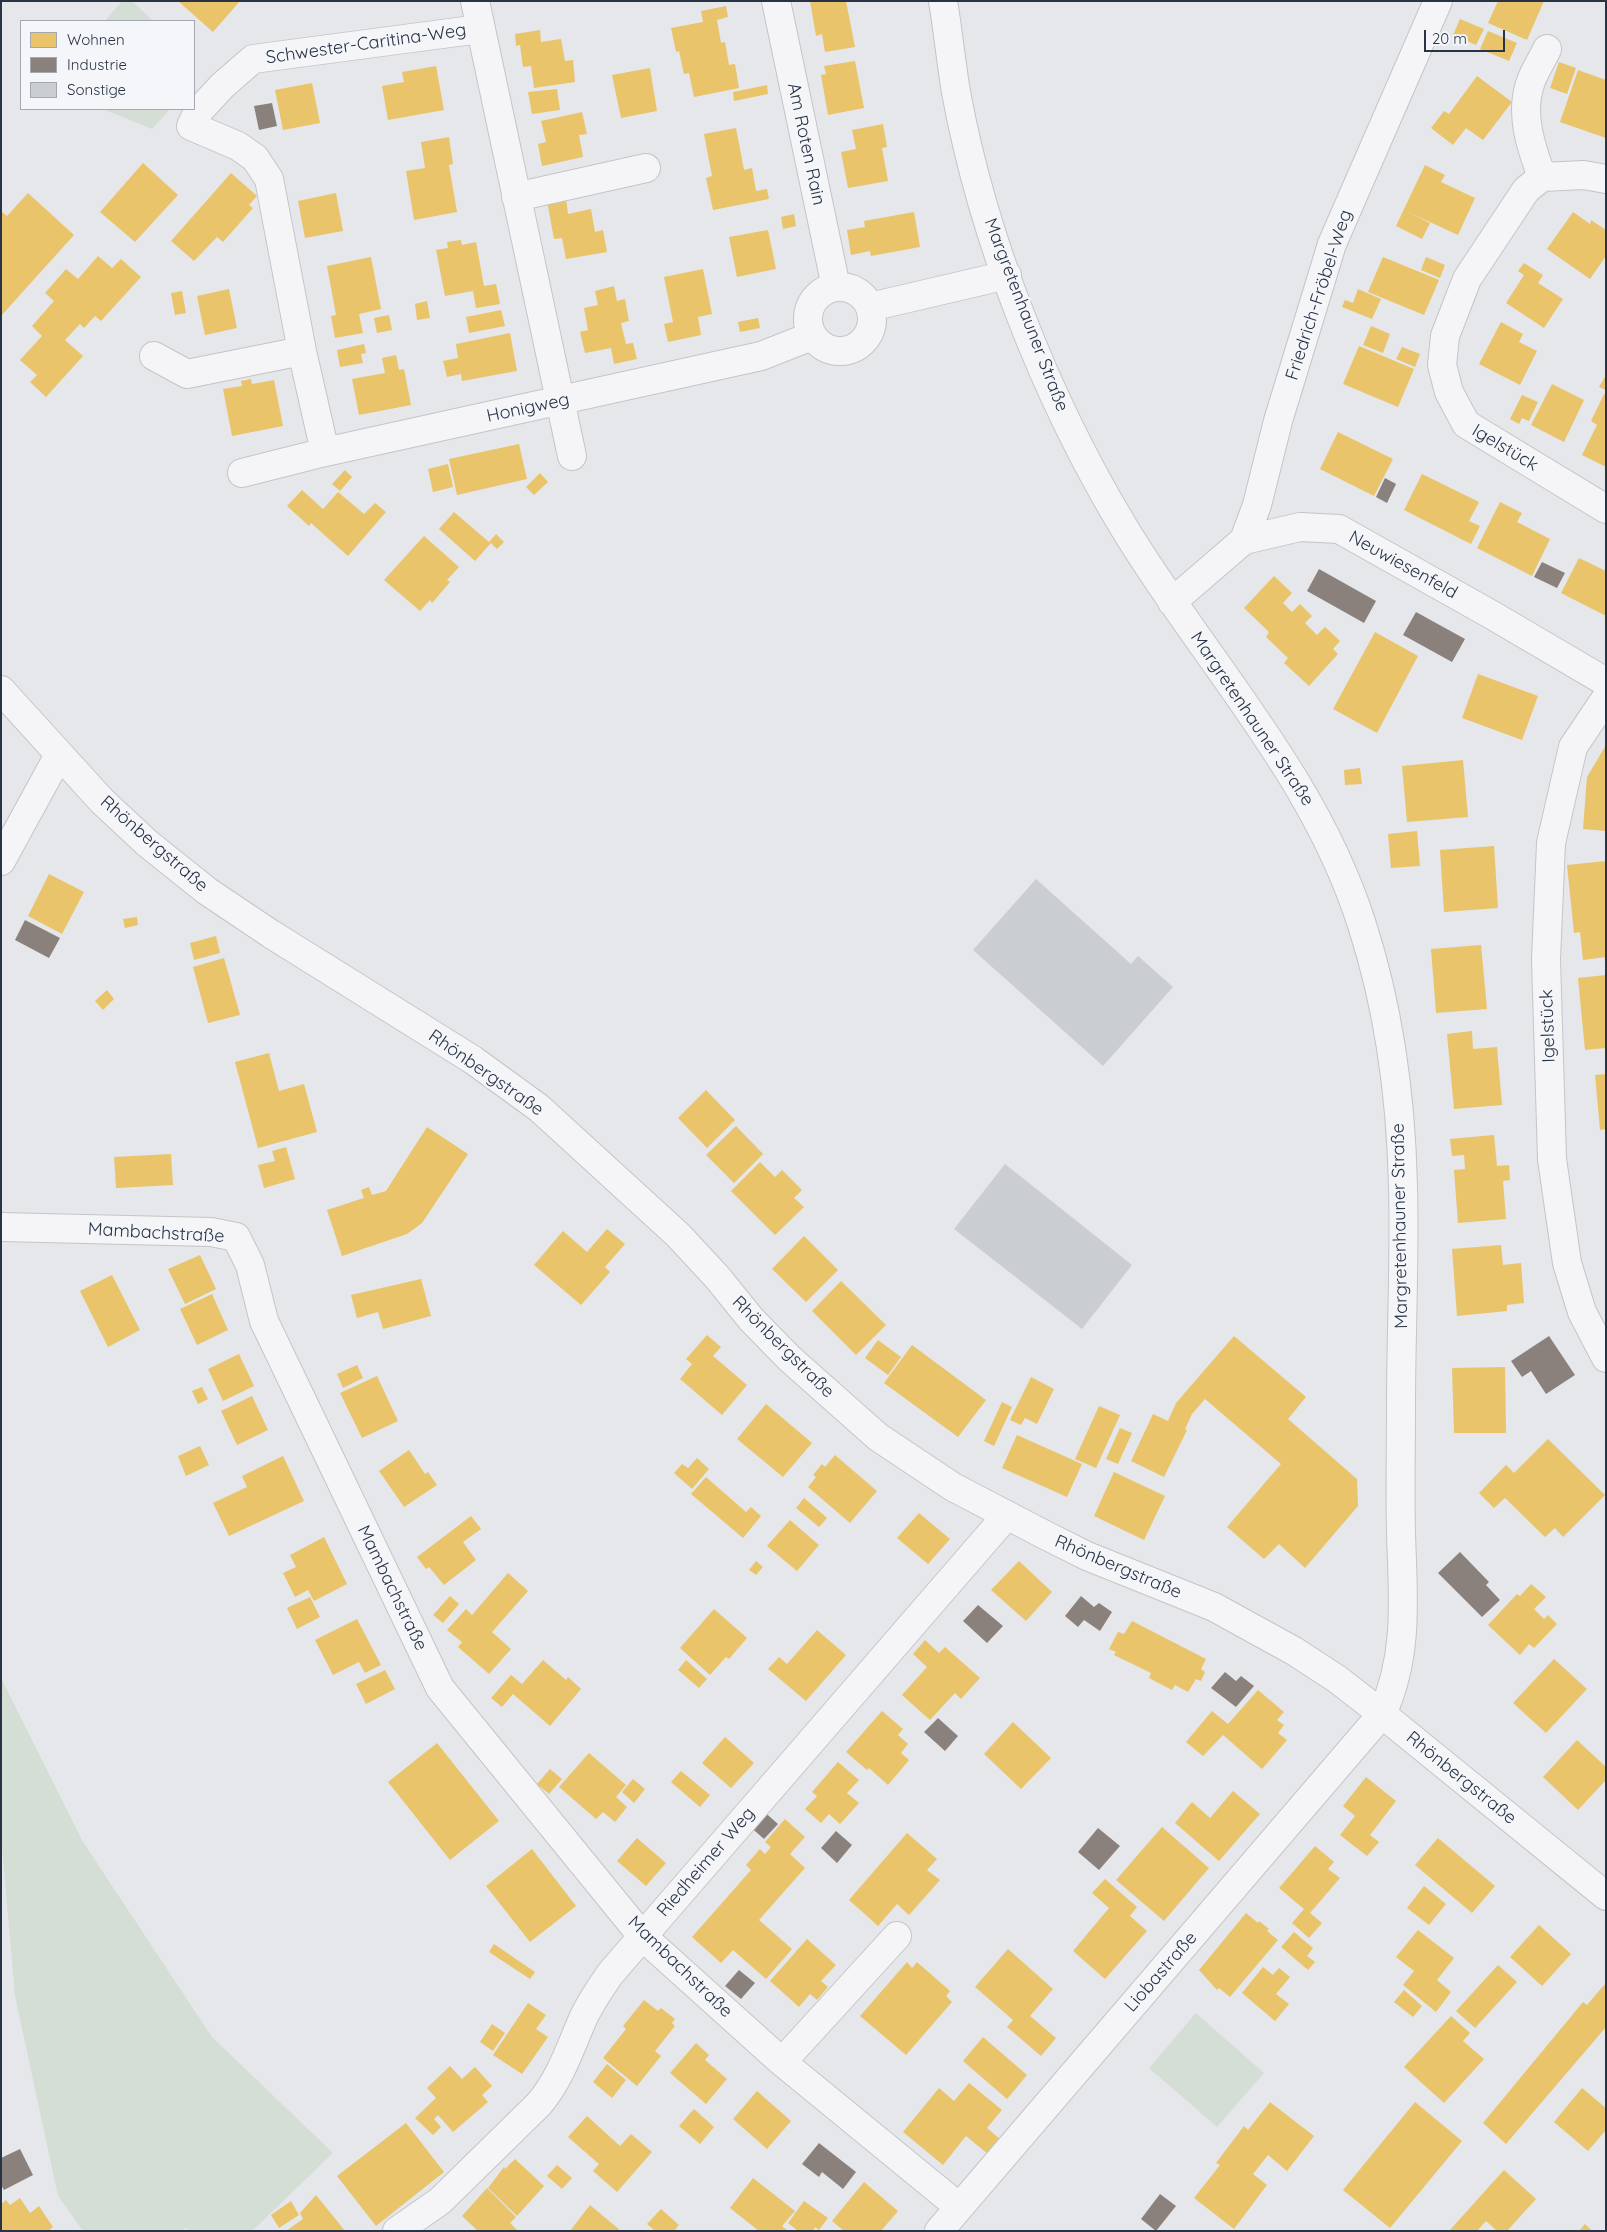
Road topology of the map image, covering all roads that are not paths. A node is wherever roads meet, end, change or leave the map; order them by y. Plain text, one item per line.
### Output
1 (475, 1) edge
2 (776, 1) edge
3 (943, 1) edge
4 (1438, 1) edge
5 (480, 29) junction
6 (1547, 49) dead end
7 (646, 168) dead end
8 (1542, 177) junction
9 (1606, 179) edge
10 (516, 197) junction
11 (1007, 276) junction
12 (836, 287) junction
13 (870, 307) junction
14 (812, 336) junction
15 (302, 351) junction
16 (154, 356) dead end
17 (559, 402) junction
18 (324, 452) junction
19 (572, 456) dead end
20 (242, 473) dead end
21 (1606, 509) edge
22 (1244, 540) junction
23 (1172, 602) junction
24 (1606, 682) edge
25 (1, 690) edge
26 (1606, 698) edge
27 (59, 755) junction
28 (1, 861) edge
29 (1, 1226) edge
30 (1606, 1358) edge
31 (1007, 1515) junction
32 (1382, 1714) junction
33 (1606, 1896) edge
34 (642, 1936) junction
35 (897, 1936) dead end
36 (782, 2062) junction
37 (959, 2208) junction
38 (397, 2231) edge
39 (939, 2231) edge

1 - 5 street
2 - 12 street, Am Roten Rain
3 - 11 street, Margretenhauner Straße
4 - 22 street, Friedrich-Fröbel-Weg
5 - 10 street
5 - 15 street, Schwester-Caritina-Weg
6 - 8 street
7 - 10 street
8 - 9 street
8 - 21 street, Igelstück
10 - 17 street
11 - 13 street
11 - 23 street, Margretenhauner Straße
12 - 13 street
12 - 14 street
13 - 14 street
14 - 17 street, Honigweg
15 - 16 street
15 - 18 street
17 - 18 street, Honigweg
17 - 19 street
18 - 20 street, Honigweg
22 - 23 street, Neuwiesenfeld
22 - 24 street, Neuwiesenfeld
23 - 32 street, Margretenhauner Straße
25 - 27 street, Rhönbergstraße
26 - 30 street, Igelstück
27 - 28 street
27 - 31 street, Rhönbergstraße
29 - 34 street, Mambachstraße
31 - 32 street, Rhönbergstraße
31 - 34 street, Riedheimer Weg
32 - 33 street, Rhönbergstraße
32 - 37 street, Liobastraße
34 - 36 street, Mambachstraße
34 - 38 street, Riedheimer Weg
35 - 36 street
36 - 37 street, Mambachstraße
37 - 39 street, Liobastraße

